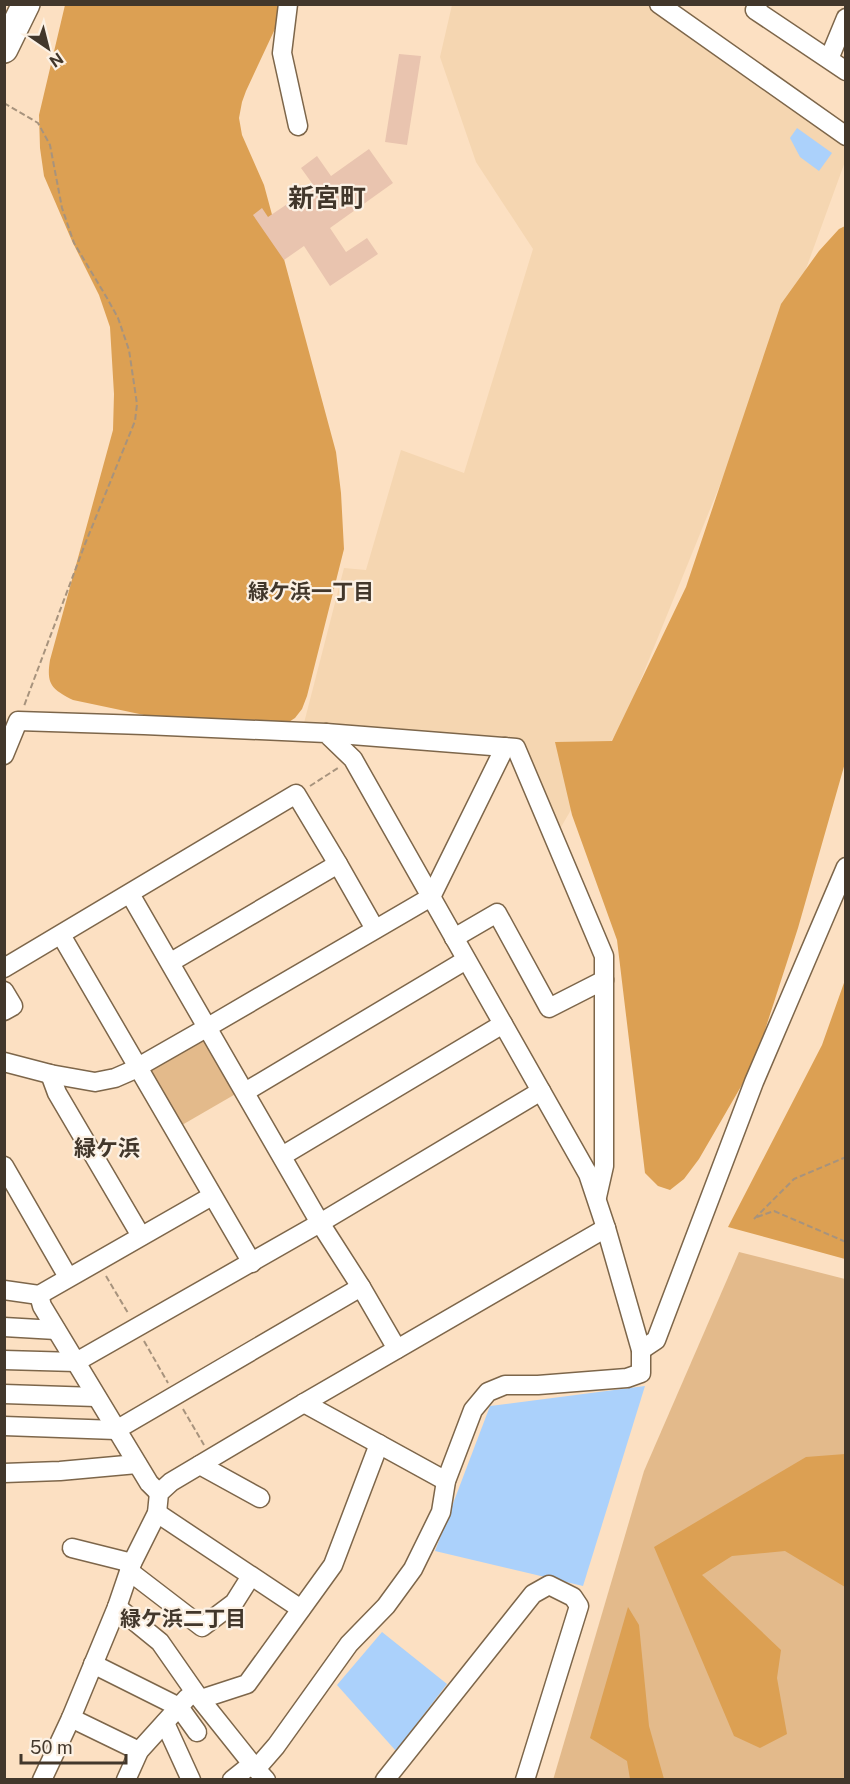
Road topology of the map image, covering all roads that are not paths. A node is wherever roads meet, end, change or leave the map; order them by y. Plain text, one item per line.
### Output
1 (26, 4) edge
2 (288, 4) edge
3 (659, 4) edge
4 (754, 6) edge
5 (846, 18) edge
6 (4, 49) edge
7 (829, 59) junction
8 (846, 71) edge
9 (298, 126) dead end
10 (846, 136) edge
11 (13, 725) edge
12 (326, 733) junction
13 (504, 747) junction
14 (4, 755) edge
15 (338, 864) junction
16 (846, 867) edge
17 (130, 894) junction
18 (430, 897) junction
19 (375, 929) junction
20 (61, 935) junction
21 (454, 938) junction
22 (466, 960) junction
23 (171, 962) junction
24 (4, 968) edge
25 (604, 980) junction
26 (4, 991) edge
27 (4, 1011) edge
28 (503, 1024) junction
29 (208, 1027) junction
30 (4, 1062) edge
31 (139, 1067) junction
32 (50, 1074) junction
33 (541, 1090) junction
34 (244, 1092) junction
35 (282, 1156) junction
36 (4, 1166) edge
37 (212, 1196) junction
38 (596, 1199) junction
39 (320, 1223) junction
40 (606, 1228) junction
41 (141, 1236) junction
42 (252, 1263) junction
43 (68, 1277) junction
44 (362, 1287) junction
45 (4, 1290) edge
46 (39, 1295) junction
47 (4, 1327) edge
48 (56, 1330) junction
49 (397, 1349) junction
50 (640, 1350) junction
51 (4, 1360) edge
52 (76, 1362) junction
53 (4, 1394) edge
54 (96, 1397) junction
55 (304, 1403) junction
56 (4, 1426) edge
57 (116, 1430) junction
58 (379, 1444) junction
59 (206, 1462) junction
60 (137, 1464) junction
61 (4, 1473) edge
62 (446, 1480) junction
63 (159, 1493) junction
64 (260, 1498) dead end
65 (157, 1514) junction
66 (72, 1548) dead end
67 (130, 1567) junction
68 (250, 1576) junction
69 (117, 1607) junction
70 (301, 1609) junction
71 (93, 1664) junction
72 (197, 1695) junction
73 (179, 1707) junction
74 (71, 1718) junction
75 (165, 1723) junction
76 (197, 1732) dead end
77 (139, 1751) junction
78 (258, 1771) edge
79 (42, 1779) edge
80 (126, 1779) edge
81 (191, 1779) edge
82 (232, 1779) edge
83 (385, 1779) edge
84 (525, 1779) edge

1 - 6 highway
2 - 9 street
3 - 10 street
4 - 7 street
5 - 7 street
7 - 8 street
11 - 12 street
11 - 14 street
12 - 13 street
12 - 18 street
13 - 18 street
13 - 25 street
15 - 17 street
15 - 19 street
15 - 23 street
16 - 50 street
17 - 20 street
17 - 23 street
18 - 19 street
18 - 21 street
19 - 29 street
20 - 24 street
20 - 31 street
21 - 22 street
21 - 25 street
22 - 28 street
22 - 34 street
23 - 29 street
25 - 38 street
26 - 27 street
28 - 33 street
28 - 35 street
29 - 31 street
29 - 34 street
30 - 32 street
31 - 32 street
31 - 37 street
32 - 41 street
33 - 38 street
33 - 39 street
34 - 35 street
35 - 39 street
36 - 43 street
37 - 41 street
37 - 42 street
38 - 40 street
39 - 42 street
39 - 44 street
40 - 49 street
40 - 50 street
41 - 43 street
42 - 52 street
43 - 46 street
44 - 49 street
44 - 57 street
45 - 46 street
46 - 48 street
47 - 48 street
48 - 52 street
49 - 55 street
50 - 62 street
51 - 52 street
52 - 54 street
53 - 54 street
54 - 57 street
55 - 58 street
55 - 59 street
56 - 57 street
57 - 60 street
58 - 62 street
58 - 70 street
59 - 63 street
59 - 64 street
60 - 61 street
60 - 63 street
62 - 78 street
63 - 65 street
65 - 67 street
65 - 68 street
66 - 67 street
67 - 68 street
67 - 69 street
68 - 70 street
69 - 71 street
69 - 72 street
70 - 72 street
71 - 73 street
71 - 74 street
72 - 73 street
72 - 78 street
73 - 75 street
73 - 76 street
74 - 77 street
74 - 79 street
75 - 77 street
75 - 81 street
77 - 80 street
78 - 82 street
83 - 84 street

